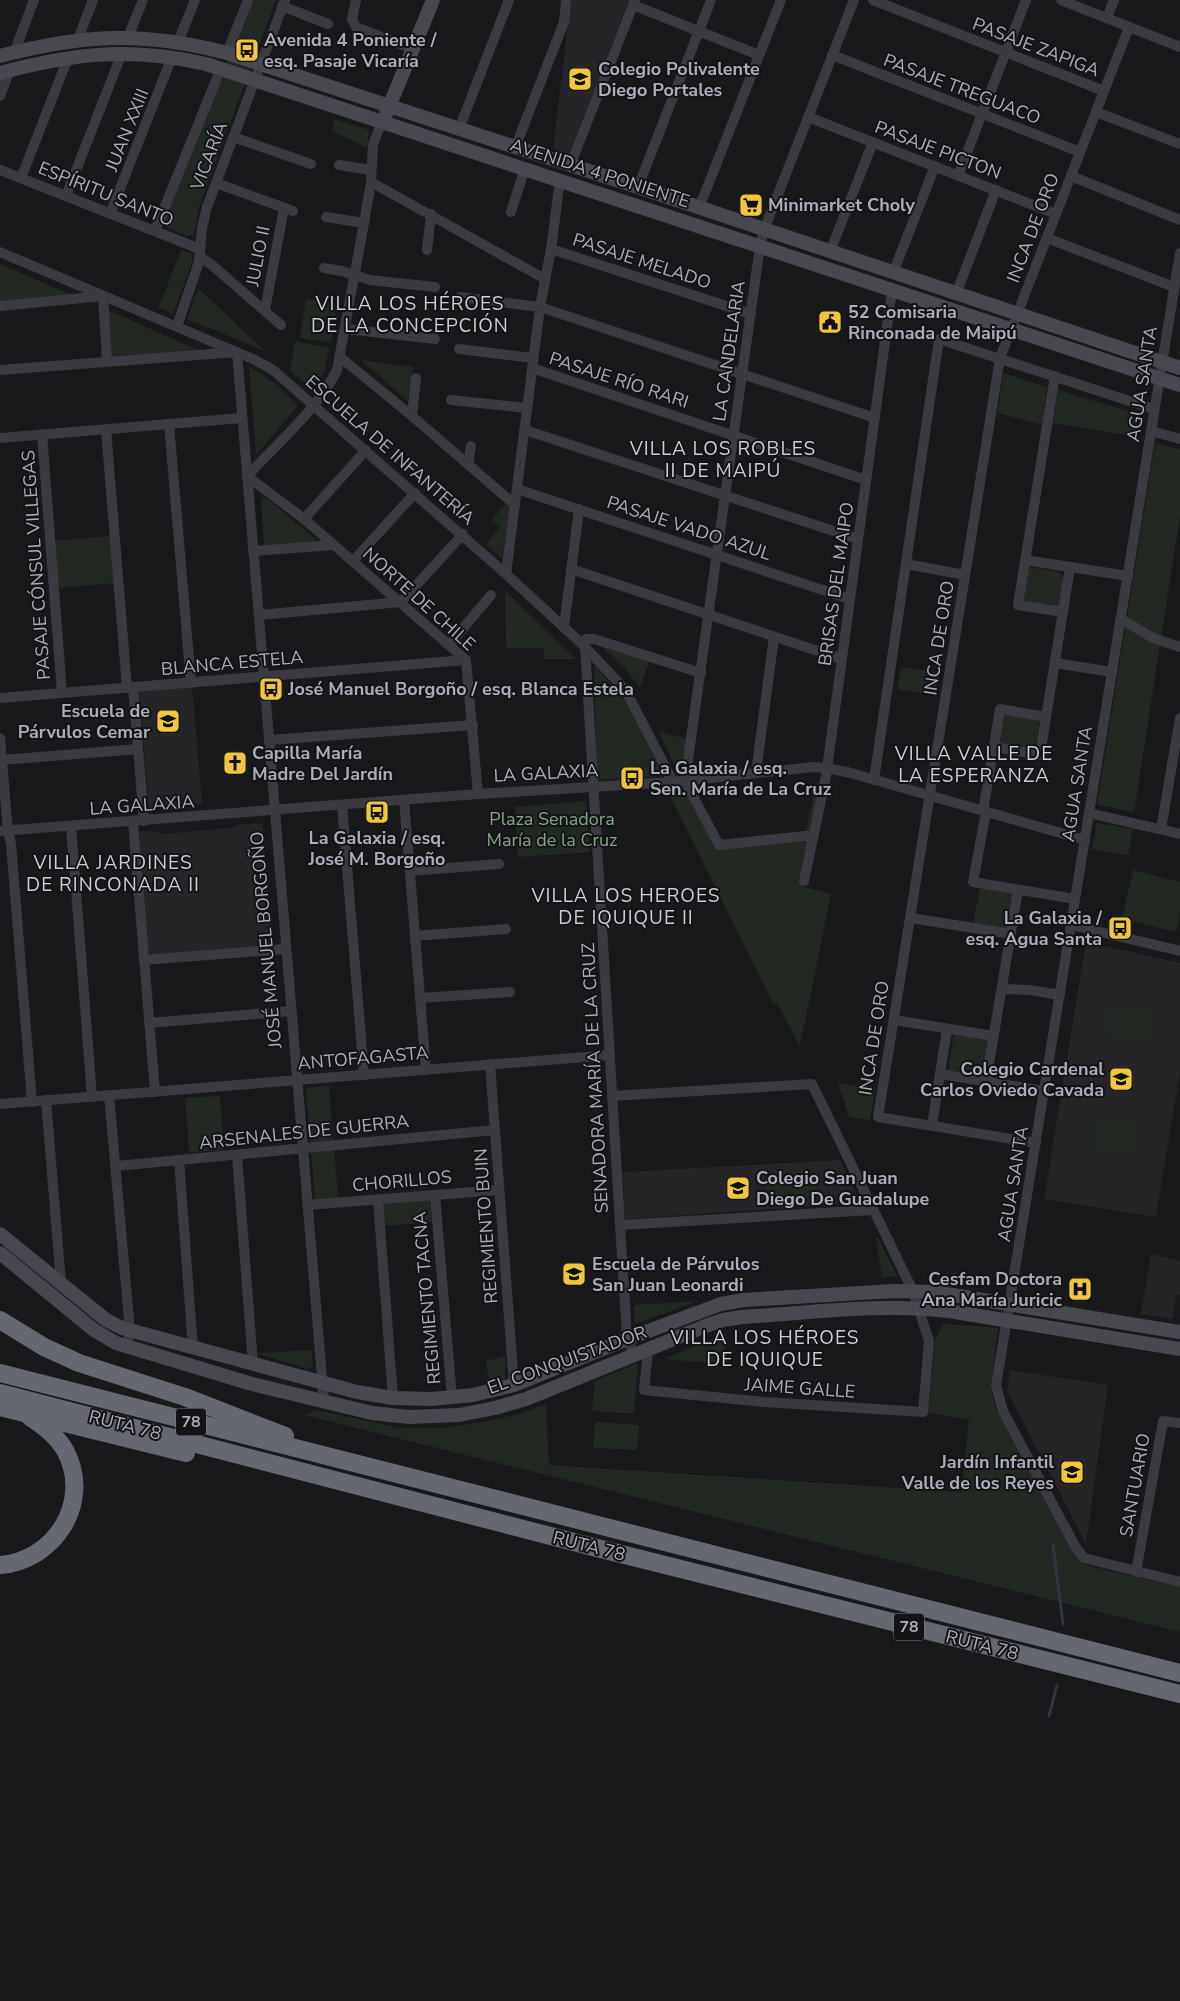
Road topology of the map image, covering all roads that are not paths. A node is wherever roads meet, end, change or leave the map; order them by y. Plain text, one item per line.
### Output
1 (34, 0) edge
2 (93, 0) edge
3 (143, 0) edge
4 (195, 0) edge
5 (248, 0) edge
6 (356, 0) edge
7 (433, 0) edge
8 (509, 0) edge
9 (566, 0) edge
10 (711, 0) edge
11 (781, 0) edge
12 (854, 0) edge
13 (873, 0) edge
14 (1026, 0) edge
15 (1061, 0) edge
16 (1114, 0) edge
17 (284, 3) edge
18 (634, 3) edge
19 (1107, 18) junction
20 (328, 24) dead end
21 (1130, 27) junction
22 (699, 31) junction
23 (128, 37) junction
24 (78, 39) junction
25 (178, 42) junction
26 (1180, 47) edge
27 (413, 49) junction
28 (1006, 52) junction
29 (122, 53) junction
30 (227, 53) junction
31 (7, 54) edge
32 (759, 55) junction
33 (832, 55) junction
34 (172, 57) junction
35 (68, 58) junction
36 (261, 64) junction
37 (221, 68) junction
38 (5, 71) edge
39 (255, 79) junction
40 (1104, 91) junction
41 (0, 96) edge
42 (389, 107) junction
43 (1096, 112) junction
44 (982, 114) junction
45 (808, 117) junction
46 (382, 121) junction
47 (459, 129) junction
48 (233, 137) junction
49 (872, 142) junction
50 (1180, 144) edge
51 (516, 148) junction
52 (1080, 152) junction
53 (311, 164) dead end
54 (339, 165) dead end
55 (570, 166) junction
56 (935, 166) junction
57 (525, 168) junction
58 (0, 170) edge
59 (371, 170) junction
60 (958, 176) junction
61 (1071, 176) junction
62 (21, 178) junction
63 (560, 180) junction
64 (371, 182) junction
65 (216, 183) junction
66 (638, 187) junction
67 (996, 190) junction
68 (66, 196) junction
69 (698, 208) junction
70 (511, 212) dead end
71 (110, 214) junction
72 (431, 214) junction
73 (1056, 214) junction
74 (326, 217) dead end
75 (1180, 220) edge
76 (364, 223) junction
77 (764, 230) junction
78 (155, 231) junction
79 (1047, 238) junction
80 (760, 246) junction
81 (551, 249) junction
82 (427, 250) dead end
83 (0, 252) edge
84 (830, 252) junction
85 (200, 253) junction
86 (1180, 253) edge
87 (865, 264) junction
88 (324, 268) dead end
89 (894, 273) junction
90 (356, 275) junction
91 (545, 279) junction
92 (859, 279) junction
93 (435, 287) dead end
94 (1174, 288) junction
95 (892, 290) junction
96 (956, 294) junction
97 (103, 296) junction
98 (460, 297) dead end
99 (0, 306) edge
100 (540, 307) junction
101 (265, 310) junction
102 (751, 314) junction
103 (1017, 314) junction
104 (281, 325) dead end
105 (177, 326) junction
106 (346, 329) junction
107 (1011, 330) junction
108 (435, 338) dead end
109 (459, 348) dead end
110 (237, 352) junction
111 (340, 357) junction
112 (1000, 358) junction
113 (107, 361) junction
114 (1162, 362) junction
115 (533, 363) junction
116 (1180, 368) edge
117 (0, 370) edge
118 (743, 374) junction
119 (1055, 376) junction
120 (416, 378) dead end
121 (1160, 378) junction
122 (1180, 385) edge
123 (451, 400) dead end
124 (313, 404) junction
125 (527, 408) junction
126 (1154, 409) junction
127 (412, 416) junction
128 (242, 418) junction
129 (875, 418) junction
130 (169, 424) junction
131 (106, 429) junction
132 (524, 430) junction
133 (1151, 431) junction
134 (42, 434) junction
135 (734, 436) junction
136 (0, 438) edge
137 (1180, 439) edge
138 (471, 446) dead end
139 (366, 450) junction
140 (468, 464) junction
141 (247, 476) junction
142 (866, 480) junction
143 (517, 489) junction
144 (415, 493) junction
145 (726, 496) junction
146 (515, 506) junction
147 (579, 510) junction
148 (304, 519) junction
149 (463, 534) junction
150 (858, 539) junction
151 (334, 545) junction
152 (253, 551) junction
153 (717, 555) junction
154 (1025, 560) junction
155 (353, 561) junction
156 (906, 564) junction
157 (1070, 567) junction
158 (571, 569) junction
159 (506, 574) junction
160 (965, 575) junction
161 (1128, 576) junction
162 (491, 595) dead end
163 (850, 599) junction
164 (401, 602) junction
165 (1063, 612) junction
166 (258, 615) junction
167 (709, 615) junction
168 (1121, 618) junction
169 (564, 627) junction
170 (774, 636) junction
171 (449, 645) junction
172 (583, 645) junction
173 (1180, 647) edge
174 (842, 659) junction
175 (466, 660) junction
176 (1055, 663) junction
177 (1112, 672) junction
178 (701, 673) junction
179 (264, 677) junction
180 (191, 683) junction
181 (130, 687) junction
182 (62, 693) junction
183 (0, 698) edge
184 (1046, 717) junction
185 (1180, 718) edge
186 (473, 724) junction
187 (0, 738) edge
188 (269, 740) junction
189 (994, 747) junction
190 (138, 749) junction
191 (2, 760) junction
192 (827, 768) junction
193 (1176, 769) edge
194 (756, 773) junction
195 (874, 780) junction
196 (685, 781) junction
197 (673, 782) junction
198 (594, 787) junction
199 (478, 794) junction
200 (930, 796) junction
201 (404, 800) junction
202 (342, 805) junction
203 (274, 810) junction
204 (984, 812) junction
205 (1089, 814) junction
206 (144, 821) junction
207 (133, 822) junction
208 (71, 826) junction
209 (1161, 829) junction
210 (4, 831) edge
211 (1180, 834) edge
212 (814, 835) junction
213 (1085, 840) junction
214 (500, 864) dead end
215 (410, 871) junction
216 (804, 881) dead end
217 (1018, 890) junction
218 (1075, 899) junction
219 (910, 918) junction
220 (1071, 925) junction
221 (506, 929) dead end
222 (1011, 934) junction
223 (415, 936) junction
224 (286, 949) junction
225 (1180, 951) edge
226 (144, 960) junction
227 (1002, 989) junction
228 (510, 992) dead end
229 (1060, 995) junction
230 (420, 998) junction
231 (291, 1011) junction
232 (894, 1020) junction
233 (149, 1023) junction
234 (947, 1029) junction
235 (994, 1036) junction
236 (610, 1055) junction
237 (490, 1064) junction
238 (426, 1070) junction
239 (940, 1074) junction
240 (364, 1075) junction
241 (296, 1080) junction
242 (986, 1082) junction
243 (155, 1092) junction
244 (1044, 1092) junction
245 (109, 1095) junction
246 (612, 1096) junction
247 (92, 1097) junction
248 (46, 1100) junction
249 (32, 1102) junction
250 (0, 1104) edge
251 (932, 1126) junction
252 (495, 1130) junction
253 (1036, 1143) junction
254 (302, 1149) junction
255 (236, 1155) junction
256 (179, 1160) junction
257 (116, 1166) junction
258 (499, 1190) junction
259 (435, 1195) junction
260 (378, 1200) junction
261 (307, 1205) junction
262 (873, 1210) junction
263 (620, 1226) junction
264 (0, 1234) edge
265 (0, 1254) edge
266 (61, 1282) junction
267 (913, 1291) junction
268 (1010, 1303) junction
269 (917, 1308) junction
270 (0, 1320) edge
271 (1007, 1321) junction
272 (130, 1331) junction
273 (1180, 1332) edge
274 (627, 1339) junction
275 (127, 1348) junction
276 (193, 1349) junction
277 (1180, 1349) edge
278 (648, 1351) junction
279 (635, 1356) junction
280 (253, 1365) junction
281 (0, 1373) edge
282 (323, 1383) junction
283 (514, 1385) junction
284 (0, 1393) edge
285 (393, 1398) junction
286 (452, 1398) junction
287 (324, 1402) junction
288 (0, 1407) edge
289 (19, 1412) junction
290 (1180, 1423) edge
291 (382, 1470) junction
292 (334, 1479) junction
293 (0, 1565) edge
294 (1136, 1572) junction
295 (1180, 1582) edge
296 (1180, 1673) edge
297 (1180, 1694) edge

1 - 31 street
2 - 24 street
3 - 23 street
4 - 25 street
5 - 30 street
6 - 27 street
7 - 27 street
8 - 47 street
9 - 51 street
10 - 22 street
11 - 32 street
12 - 33 street, LA CANDELARIA
13 - 28 street, PASAJE ZAPIGA
14 - 28 street
15 - 19 street
16 - 19 street
17 - 20 street
17 - 36 street, VICARÍA
18 - 22 street
18 - 55 street
19 - 21 street
21 - 26 street
21 - 40 street, INCA DE ORO
22 - 32 street
22 - 66 street
23 - 24 street, AVENIDA 4 PONIENTE
23 - 25 street, AVENIDA 4 PONIENTE
24 - 31 street, AVENIDA 4 PONIENTE
25 - 30 street, AVENIDA 4 PONIENTE
27 - 42 street
28 - 40 street, PASAJE ZAPIGA
28 - 44 street
29 - 34 street, AVENIDA 4 PONIENTE
29 - 35 street, AVENIDA 4 PONIENTE
29 - 68 street
30 - 36 street, AVENIDA 4 PONIENTE
32 - 69 street
33 - 44 street, PASAJE TREGUACO
33 - 45 street, LA CANDELARIA
34 - 37 street, AVENIDA 4 PONIENTE
34 - 71 street, JUAN XXIII
35 - 38 street, AVENIDA 4 PONIENTE
35 - 62 street
36 - 39 street, VICARÍA
36 - 42 street, AVENIDA 4 PONIENTE
37 - 39 street, AVENIDA 4 PONIENTE
37 - 78 street
38 - 41 street
39 - 46 street, AVENIDA 4 PONIENTE
39 - 48 street, VICARÍA
40 - 43 street, INCA DE ORO
42 - 46 street
42 - 47 street, AVENIDA 4 PONIENTE
43 - 50 street
43 - 52 street, INCA DE ORO
44 - 52 street, PASAJE TREGUACO
44 - 60 street
45 - 49 street, PASAJE PICTON
45 - 77 street, LA CANDELARIA
46 - 57 street, AVENIDA 4 PONIENTE
46 - 59 street
47 - 51 street, AVENIDA 4 PONIENTE
48 - 53 street
48 - 65 street, VICARÍA
49 - 56 street, PASAJE PICTON
49 - 84 street
51 - 55 street, AVENIDA 4 PONIENTE
52 - 61 street, INCA DE ORO
54 - 59 street
55 - 66 street, AVENIDA 4 PONIENTE
56 - 60 street, PASAJE PICTON
56 - 89 street
57 - 63 street, AVENIDA 4 PONIENTE
57 - 70 street
58 - 62 street, ESPÍRITU SANTO
59 - 64 street
60 - 67 street, PASAJE PICTON
61 - 73 street, INCA DE ORO
61 - 75 street
62 - 68 street, ESPÍRITU SANTO
63 - 80 street, AVENIDA 4 PONIENTE
63 - 81 street
64 - 72 street
64 - 76 street
65 - 85 street, VICARÍA
65 - 101 street, JULIO II
66 - 69 street, AVENIDA 4 PONIENTE
67 - 73 street, PASAJE PICTON
67 - 96 street
68 - 71 street, ESPÍRITU SANTO
69 - 77 street, AVENIDA 4 PONIENTE
71 - 78 street, ESPÍRITU SANTO
72 - 82 street
72 - 91 street
73 - 79 street, INCA DE ORO
74 - 76 street
76 - 90 street
77 - 80 street, LA CANDELARIA
77 - 84 street, AVENIDA 4 PONIENTE
78 - 85 street, ESPÍRITU SANTO
79 - 94 street
79 - 103 street, INCA DE ORO
80 - 92 street, AVENIDA 4 PONIENTE
80 - 102 street, LA CANDELARIA
81 - 91 street
81 - 102 street, PASAJE MELADO
83 - 97 street, ESCUELA DE INFANTERÍA
84 - 87 street, AVENIDA 4 PONIENTE
85 - 101 street, JULIO II
85 - 105 street, VICARÍA
86 - 94 street, AGUA SANTA
87 - 89 street, AVENIDA 4 PONIENTE
87 - 92 street
88 - 90 street
89 - 96 street, AVENIDA 4 PONIENTE
90 - 93 street
90 - 106 street
91 - 100 street
92 - 95 street, AVENIDA 4 PONIENTE
94 - 114 street, AGUA SANTA
95 - 107 street, AVENIDA 4 PONIENTE
95 - 129 street, BRISAS DEL MAIPO
96 - 103 street, AVENIDA 4 PONIENTE
97 - 99 street
97 - 105 street, ESCUELA DE INFANTERÍA
97 - 113 street
98 - 100 street
100 - 115 street
100 - 118 street
101 - 104 street, JULIO II
102 - 118 street, LA CANDELARIA
103 - 107 street, INCA DE ORO
103 - 114 street, AVENIDA 4 PONIENTE
105 - 110 street, ESCUELA DE INFANTERÍA
106 - 108 street
106 - 111 street
107 - 112 street, INCA DE ORO
107 - 121 street, AVENIDA 4 PONIENTE
109 - 115 street, PASAJE RÍO RARI
110 - 113 street
110 - 124 street, ESCUELA DE INFANTERÍA
110 - 128 street, JOSÉ MANUEL BORGOÑO
111 - 124 street
111 - 127 street
112 - 119 street
112 - 156 street
112 - 160 street, INCA DE ORO
113 - 117 street
114 - 116 street, AVENIDA 4 PONIENTE
114 - 121 street, AGUA SANTA
115 - 125 street
115 - 135 street, PASAJE RÍO RARI
118 - 129 street
118 - 135 street, LA CANDELARIA
119 - 126 street
119 - 154 street
120 - 127 street
121 - 122 street, AVENIDA 4 PONIENTE
121 - 126 street, AGUA SANTA
123 - 125 street
124 - 139 street, ESCUELA DE INFANTERÍA
124 - 141 street
125 - 132 street
126 - 133 street, AGUA SANTA
127 - 140 street
128 - 130 street
128 - 141 street, JOSÉ MANUEL BORGOÑO
129 - 142 street, BRISAS DEL MAIPO
130 - 131 street
130 - 180 street
131 - 134 street
131 - 181 street
132 - 143 street
132 - 145 street
133 - 137 street
133 - 161 street, AGUA SANTA
134 - 136 street
134 - 182 street, PASAJE CÓNSUL VILLEGAS
135 - 142 street, PASAJE RÍO RARI
135 - 145 street, LA CANDELARIA
138 - 140 street
139 - 144 street, ESCUELA DE INFANTERÍA
139 - 148 street
140 - 146 street
141 - 148 street, NORTE DE CHILE
141 - 152 street, JOSÉ MANUEL BORGOÑO
142 - 150 street, BRISAS DEL MAIPO
143 - 146 street
143 - 147 street, PASAJE VADO AZUL
144 - 149 street, ESCUELA DE INFANTERÍA
144 - 155 street
145 - 150 street
145 - 153 street, LA CANDELARIA
146 - 159 street
147 - 153 street, PASAJE VADO AZUL
147 - 158 street
148 - 151 street, NORTE DE CHILE
149 - 159 street, ESCUELA DE INFANTERÍA
149 - 164 street
150 - 163 street, BRISAS DEL MAIPO
151 - 152 street
151 - 155 street, NORTE DE CHILE
152 - 166 street, JOSÉ MANUEL BORGOÑO
153 - 163 street, PASAJE VADO AZUL
153 - 167 street, LA CANDELARIA
154 - 157 street
154 - 165 street
155 - 164 street, NORTE DE CHILE
156 - 160 street
156 - 195 street
157 - 161 street
157 - 165 street
158 - 167 street
158 - 169 street
159 - 169 street, ESCUELA DE INFANTERÍA
160 - 200 street, INCA DE ORO
161 - 168 street, AGUA SANTA
162 - 171 street
163 - 174 street, BRISAS DEL MAIPO
164 - 166 street
164 - 171 street, NORTE DE CHILE
165 - 176 street
166 - 179 street, JOSÉ MANUEL BORGOÑO
167 - 170 street
167 - 178 street, LA CANDELARIA
168 - 173 street
168 - 177 street, AGUA SANTA
169 - 172 street, ESCUELA DE INFANTERÍA
170 - 174 street
170 - 194 street
171 - 175 street, NORTE DE CHILE
172 - 178 street
172 - 197 street, ESCUELA DE INFANTERÍA
172 - 198 street, SENADORA MARÍA DE LA CRUZ
174 - 192 street, BRISAS DEL MAIPO
175 - 179 street, BLANCA ESTELA
175 - 186 street, NORTE DE CHILE
176 - 177 street
176 - 184 street
177 - 205 street, AGUA SANTA
178 - 196 street, LA CANDELARIA
179 - 180 street, BLANCA ESTELA
179 - 188 street, JOSÉ MANUEL BORGOÑO
180 - 181 street, BLANCA ESTELA
181 - 182 street, BLANCA ESTELA
181 - 190 street
182 - 183 street, BLANCA ESTELA
184 - 189 street
184 - 189 street
185 - 193 street
186 - 188 street
186 - 199 street, NORTE DE CHILE
187 - 191 street
188 - 203 street, JOSÉ MANUEL BORGOÑO
189 - 204 street
190 - 191 street
190 - 206 street
191 - 210 street
192 - 194 street, LA GALAXIA
192 - 195 street, LA GALAXIA
192 - 212 street, BRISAS DEL MAIPO
193 - 209 street
194 - 196 street, LA GALAXIA
195 - 200 street, LA GALAXIA
196 - 197 street, LA GALAXIA
196 - 212 street
197 - 198 street, LA GALAXIA
198 - 199 street, LA GALAXIA
198 - 236 street, SENADORA MARÍA DE LA CRUZ
199 - 201 street, LA GALAXIA
200 - 204 street, LA GALAXIA
200 - 219 street, INCA DE ORO
201 - 202 street, LA GALAXIA
201 - 215 street
202 - 203 street, LA GALAXIA
202 - 240 street
203 - 206 street, LA GALAXIA
203 - 224 street, JOSÉ MANUEL BORGOÑO
204 - 213 street, LA GALAXIA
204 - 217 street
205 - 209 street
205 - 213 street, AGUA SANTA
206 - 207 street, LA GALAXIA
207 - 208 street, LA GALAXIA
207 - 226 street
208 - 210 street, LA GALAXIA
208 - 247 street
209 - 211 street
210 - 249 street
212 - 216 street, BRISAS DEL MAIPO
213 - 218 street, AGUA SANTA
214 - 215 street
215 - 223 street
217 - 218 street
217 - 222 street
218 - 220 street, AGUA SANTA
219 - 222 street
219 - 232 street, INCA DE ORO
220 - 225 street
220 - 229 street, AGUA SANTA
221 - 223 street
222 - 227 street
223 - 230 street
224 - 226 street
224 - 231 street, JOSÉ MANUEL BORGOÑO
226 - 233 street
227 - 229 street
227 - 235 street
228 - 230 street
229 - 244 street, AGUA SANTA
230 - 238 street
231 - 233 street
231 - 241 street, JOSÉ MANUEL BORGOÑO
232 - 234 street
232 - 251 street, INCA DE ORO
233 - 243 street
234 - 235 street
234 - 239 street
235 - 242 street
236 - 237 street, ANTOFAGASTA
236 - 246 street, SENADORA MARÍA DE LA CRUZ
237 - 238 street, ANTOFAGASTA
237 - 252 street, REGIMIENTO BUIN
238 - 240 street, ANTOFAGASTA
239 - 242 street
239 - 251 street
240 - 241 street, ANTOFAGASTA
241 - 243 street, ANTOFAGASTA
241 - 254 street, JOSÉ MANUEL BORGOÑO
242 - 244 street
243 - 245 street, ANTOFAGASTA
244 - 253 street, AGUA SANTA
245 - 247 street, ANTOFAGASTA
245 - 257 street
246 - 262 street
246 - 263 street, SENADORA MARÍA DE LA CRUZ
247 - 248 street, ANTOFAGASTA
248 - 249 street, ANTOFAGASTA
248 - 266 street
249 - 250 street, ANTOFAGASTA
251 - 253 street, INCA DE ORO
252 - 254 street, ARSENALES DE GUERRA
252 - 258 street, REGIMIENTO BUIN
253 - 268 street, AGUA SANTA
254 - 255 street, ARSENALES DE GUERRA
254 - 261 street, JOSÉ MANUEL BORGOÑO
255 - 256 street, ARSENALES DE GUERRA
255 - 280 street
256 - 257 street, ARSENALES DE GUERRA
256 - 276 street
257 - 272 street
258 - 259 street, CHORILLOS
258 - 283 street, REGIMIENTO BUIN
259 - 260 street, CHORILLOS
259 - 286 street, REGIMIENTO TACNA
260 - 261 street, CHORILLOS
260 - 285 street
261 - 282 street, JOSÉ MANUEL BORGOÑO
262 - 263 street
262 - 267 street
263 - 274 street, SENADORA MARÍA DE LA CRUZ
264 - 266 street, EL CONQUISTADOR
265 - 275 street, EL CONQUISTADOR
266 - 272 street, EL CONQUISTADOR
267 - 268 street, EL CONQUISTADOR
267 - 269 street
267 - 274 street, EL CONQUISTADOR
268 - 271 street, AGUA SANTA
268 - 273 street, EL CONQUISTADOR
269 - 271 street, EL CONQUISTADOR
269 - 278 street, EL CONQUISTADOR
269 - 278 street, JAIME GALLE
270 - 291 highway
271 - 277 street, EL CONQUISTADOR
271 - 294 street, AGUA SANTA
272 - 275 street
272 - 276 street, EL CONQUISTADOR
274 - 279 street, SENADORA MARÍA DE LA CRUZ
274 - 283 street, EL CONQUISTADOR
275 - 287 street, EL CONQUISTADOR
276 - 280 street, EL CONQUISTADOR
278 - 279 street, EL CONQUISTADOR
279 - 287 street, EL CONQUISTADOR
280 - 282 street, EL CONQUISTADOR
281 - 291 highway, RUTA 78 / 78
282 - 285 street, EL CONQUISTADOR
282 - 287 street, JOSÉ MANUEL BORGOÑO
283 - 286 street, EL CONQUISTADOR
284 - 292 highway, RUTA 78 / 78
285 - 286 street, EL CONQUISTADOR
288 - 289 highway
289 - 292 highway
289 - 293 highway
290 - 294 street, SANTUARIO
291 - 296 highway, RUTA 78 / 78
292 - 297 highway, RUTA 78 / 78
294 - 295 street, AGUA SANTA

